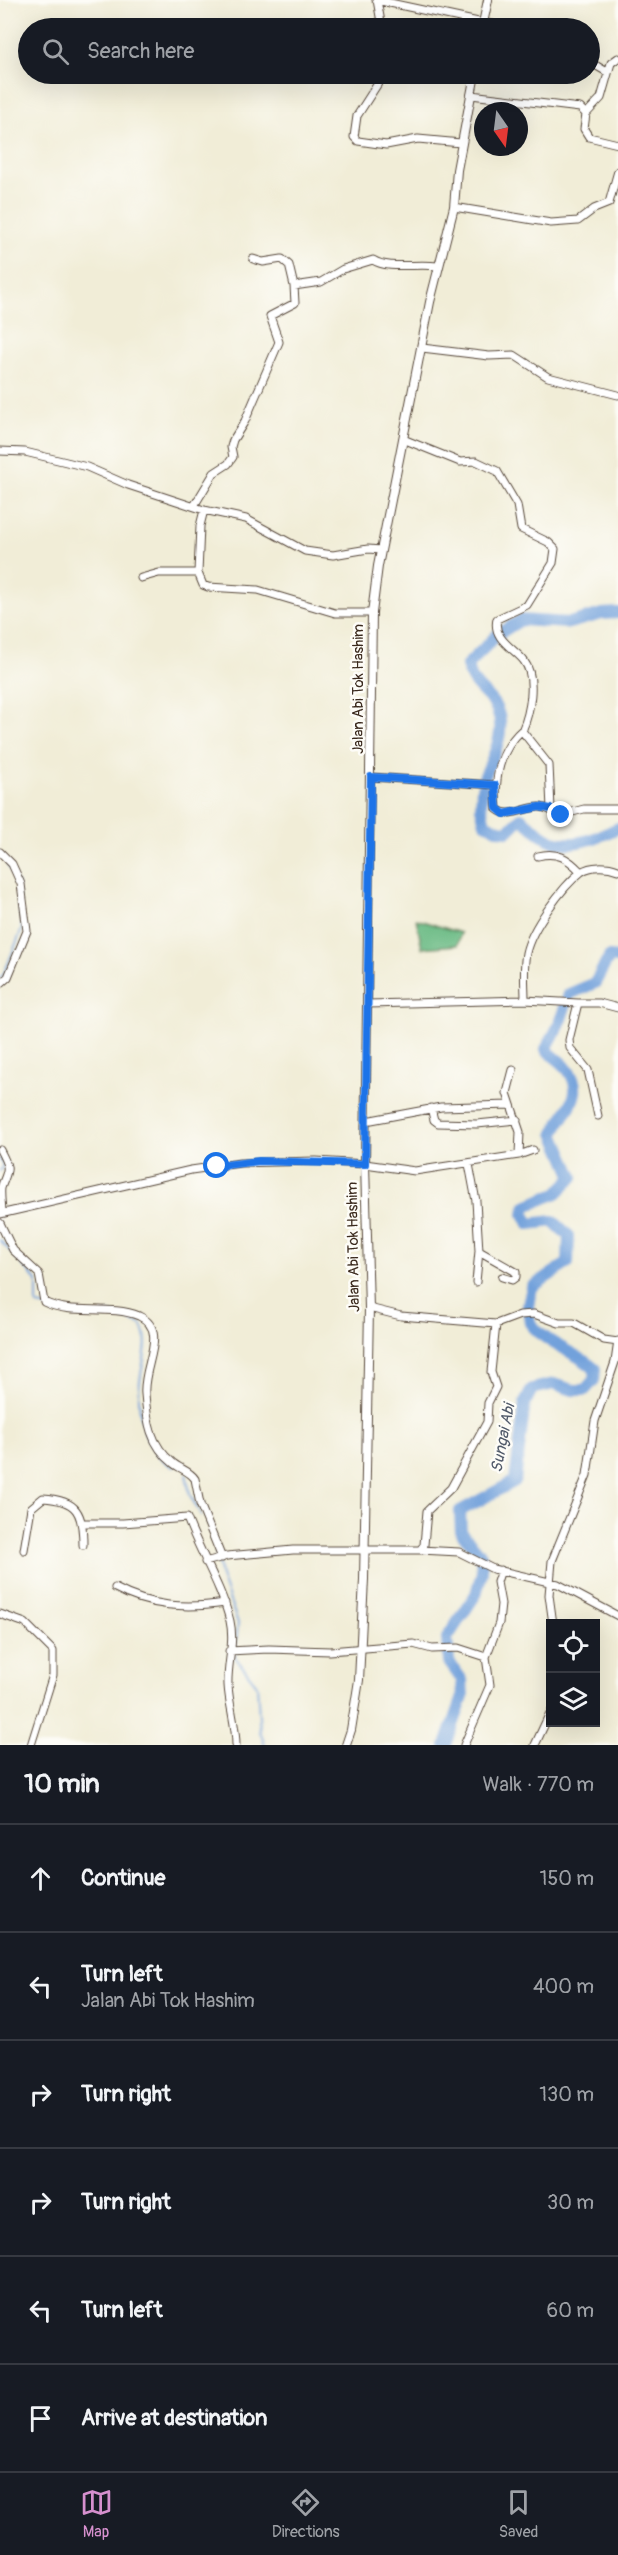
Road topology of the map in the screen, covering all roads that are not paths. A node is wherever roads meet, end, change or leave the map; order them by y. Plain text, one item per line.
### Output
1 (377, 0) edge
2 (488, 0) edge
3 (380, 18) edge
4 (450, 18) edge
5 (484, 18) edge
6 (618, 58) edge
7 (600, 68) edge
8 (607, 72) junction
9 (378, 84) edge
10 (473, 84) edge
11 (471, 95) junction
12 (586, 114) junction
13 (461, 143) junction
14 (618, 144) edge
15 (618, 171) edge
16 (454, 207) junction
17 (253, 259) dead end
18 (437, 266) junction
19 (294, 286) junction
20 (422, 348) junction
21 (618, 394) edge
22 (402, 440) junction
23 (0, 451) edge
24 (194, 506) junction
25 (204, 510) junction
26 (381, 550) junction
27 (198, 573) junction
28 (141, 578) dead end
29 (372, 614) junction
30 (523, 729) junction
31 (371, 777) junction
32 (495, 785) junction
33 (551, 809) junction
34 (618, 809) edge
35 (0, 852) edge
36 (538, 856) dead end
37 (618, 870) edge
38 (581, 872) junction
39 (0, 984) edge
40 (525, 1000) junction
41 (574, 1002) junction
42 (368, 1004) junction
43 (618, 1008) edge
44 (513, 1070) dead end
45 (510, 1105) junction
46 (431, 1108) junction
47 (598, 1116) dead end
48 (517, 1120) junction
49 (366, 1121) junction
50 (0, 1150) edge
51 (533, 1150) dead end
52 (519, 1155) junction
53 (365, 1164) junction
54 (469, 1164) junction
55 (1, 1214) edge
56 (0, 1223) edge
57 (479, 1251) junction
58 (502, 1277) dead end
59 (476, 1282) dead end
60 (369, 1308) junction
61 (496, 1324) junction
62 (618, 1342) edge
63 (84, 1522) junction
64 (83, 1545) dead end
65 (24, 1550) dead end
66 (364, 1550) junction
67 (420, 1550) junction
68 (220, 1558) junction
69 (206, 1562) junction
70 (497, 1570) junction
71 (549, 1582) junction
72 (115, 1588) dead end
73 (225, 1603) junction
74 (0, 1614) edge
75 (618, 1616) edge
76 (552, 1619) edge
77 (361, 1650) junction
78 (234, 1651) junction
79 (486, 1657) junction
80 (546, 1722) edge
81 (31, 1745) edge
82 (236, 1745) edge
83 (346, 1745) edge
84 (464, 1745) edge
85 (535, 1745) edge

1 - 3 street
1 - 4 street
2 - 5 main road
6 - 8 street
7 - 8 street
8 - 12 street
9 - 13 street
10 - 11 main road, Jalan Abi Tok Hashim
11 - 12 street
11 - 13 main road, Jalan Abi Tok Hashim
12 - 14 street
13 - 16 main road, Jalan Abi Tok Hashim
15 - 16 street
16 - 18 main road, Jalan Abi Tok Hashim
17 - 19 street
18 - 19 street
18 - 20 main road, Jalan Abi Tok Hashim
19 - 24 street
20 - 21 street
20 - 22 main road, Jalan Abi Tok Hashim
22 - 26 main road, Jalan Abi Tok Hashim
22 - 30 street
23 - 24 street
24 - 25 street
25 - 26 street
25 - 27 street
26 - 29 main road, Jalan Abi Tok Hashim
27 - 28 street
27 - 29 street
29 - 31 main road, Jalan Abi Tok Hashim
30 - 32 street
30 - 33 street
31 - 32 street
31 - 42 main road, Jalan Abi Tok Hashim
32 - 33 street
33 - 34 street
35 - 39 street
36 - 38 street
37 - 38 street
38 - 40 street
40 - 41 street
40 - 42 street
41 - 43 street
41 - 47 street
42 - 49 main road, Jalan Abi Tok Hashim
44 - 45 street
45 - 46 street
45 - 48 street
46 - 48 street
46 - 49 street
48 - 52 street
49 - 53 main road, Jalan Abi Tok Hashim
50 - 55 street
51 - 52 street
52 - 54 street
53 - 54 street
53 - 55 street
53 - 60 main road, Jalan Abi Tok Hashim
54 - 57 street
56 - 68 street
57 - 58 street
57 - 59 street
60 - 61 street
60 - 66 main road, Jalan Abi Tok Hashim
61 - 62 street
61 - 67 street
62 - 71 street
63 - 64 street
63 - 65 street
63 - 69 street
66 - 67 street
66 - 68 street
66 - 77 main road, Jalan Abi Tok Hashim
67 - 70 street
68 - 69 street
69 - 73 street
70 - 71 street
70 - 79 street
71 - 75 street
71 - 76 street
72 - 73 street
73 - 78 street
74 - 81 street
77 - 78 street
77 - 79 street
77 - 83 main road, Jalan Abi Tok Hashim
78 - 82 street
79 - 84 street
80 - 85 street

